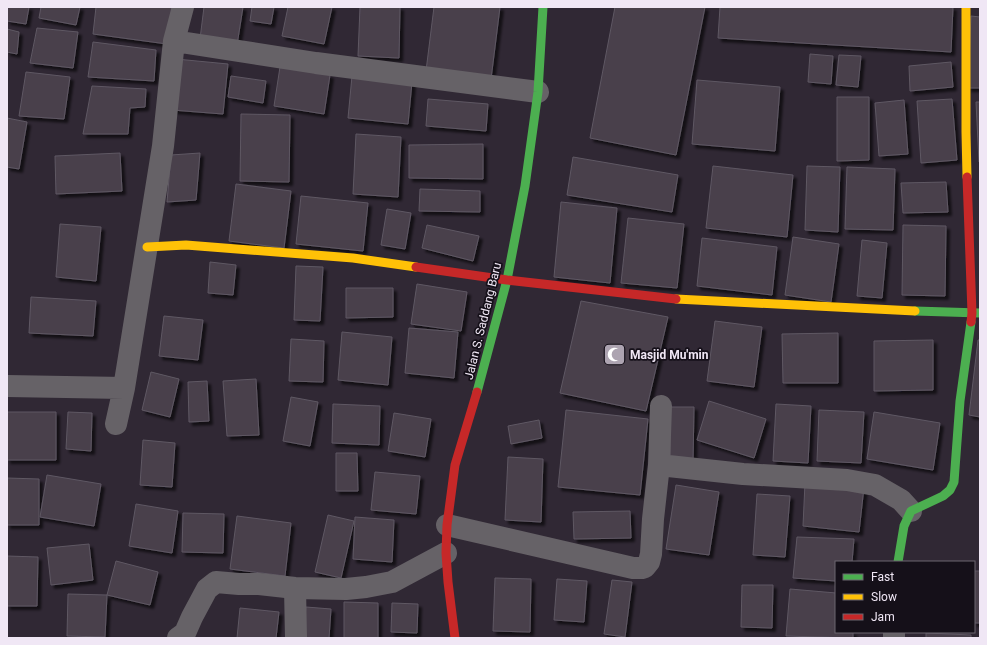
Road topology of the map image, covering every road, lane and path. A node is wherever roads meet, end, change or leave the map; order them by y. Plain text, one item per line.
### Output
1 (183, 7) edge
2 (543, 7) edge
3 (966, 7) edge
4 (174, 41) junction
5 (538, 92) junction
6 (147, 247) junction
7 (507, 280) junction
8 (976, 313) edge
9 (7, 386) edge
10 (124, 388) junction
11 (661, 406) dead end
12 (116, 424) dead end
13 (659, 465) junction
14 (911, 512) junction
15 (447, 525) junction
16 (446, 553) junction
17 (898, 561) edge
18 (295, 588) junction
19 (178, 638) edge
20 (296, 638) edge
21 (455, 638) edge

1 - 4 street
2 - 5 street, Jalan S. Saddang Baru
3 - 8 street
4 - 5 street
4 - 6 street
5 - 7 street, Jalan S. Saddang Baru
6 - 7 street
6 - 10 street
7 - 8 street
7 - 15 street, Jalan S. Saddang Baru
8 - 14 street
9 - 10 street
10 - 12 street
11 - 13 street
13 - 14 street
13 - 15 street
14 - 17 street
15 - 16 street, Jalan S. Saddang Baru
16 - 18 street
16 - 21 street, Jalan S. Saddang Baru
18 - 19 street
18 - 20 street

